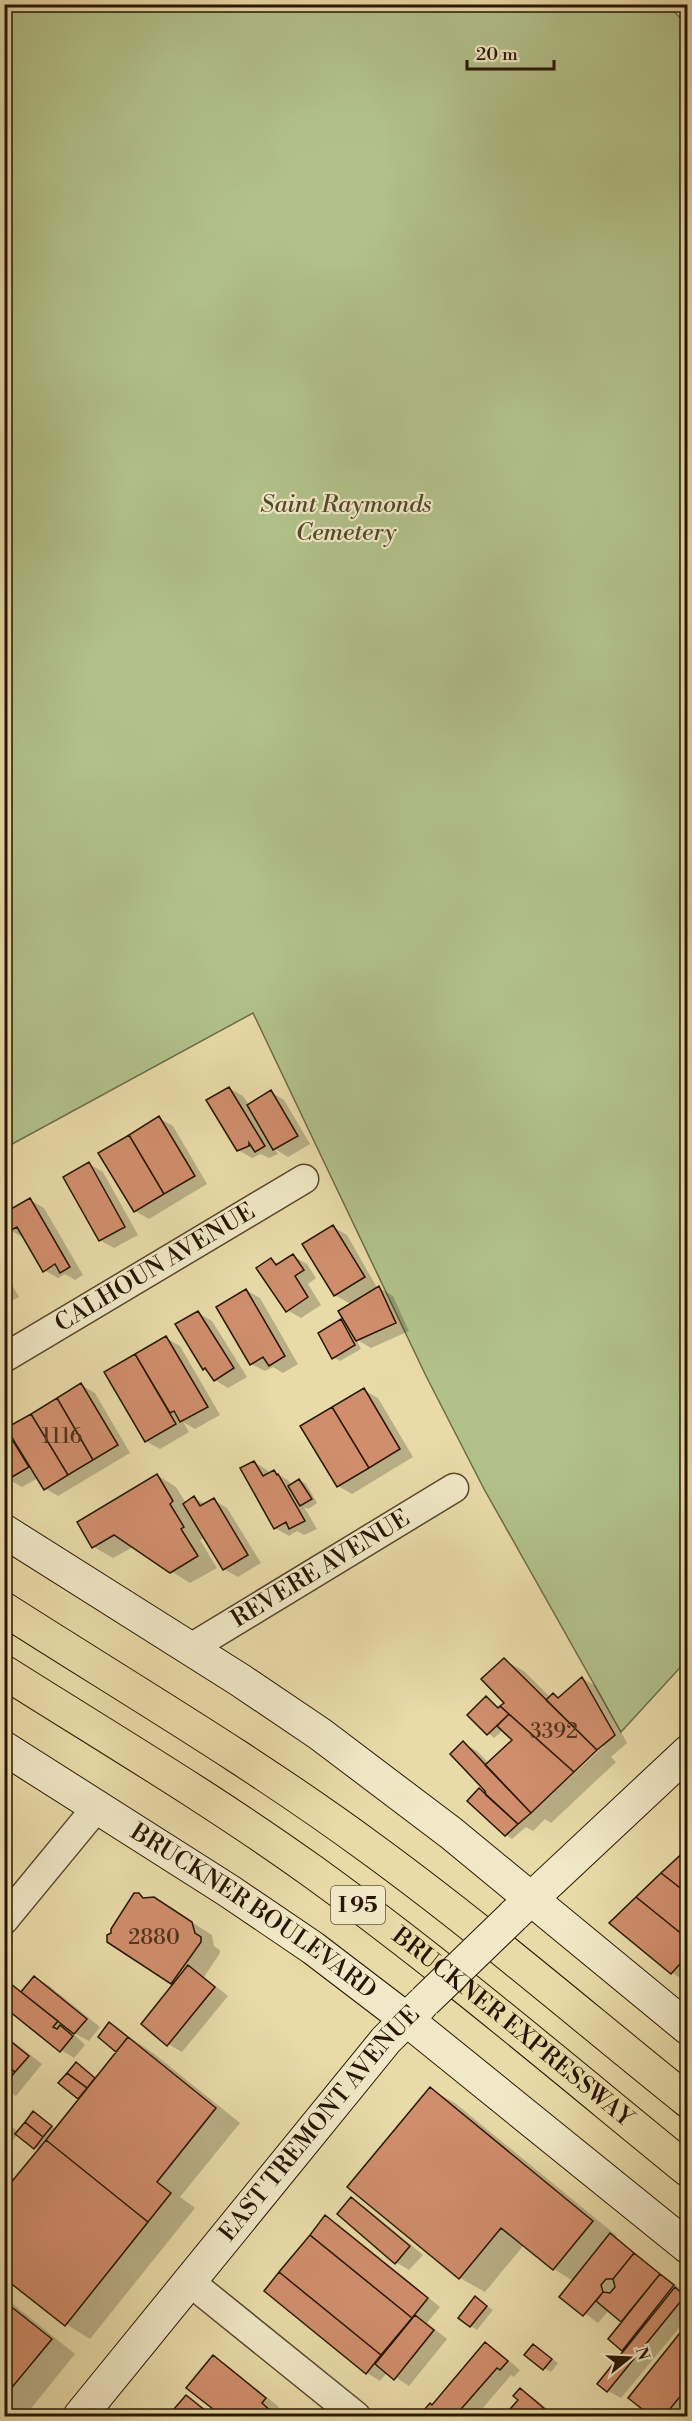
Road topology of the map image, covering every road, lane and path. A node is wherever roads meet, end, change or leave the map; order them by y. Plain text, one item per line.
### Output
1 (304, 1179) dead end
2 (4, 1358) edge
3 (454, 1488) dead end
4 (4, 1531) edge
5 (4, 1609) edge
6 (189, 1649) junction
7 (4, 1672) edge
8 (4, 1748) edge
9 (687, 1752) edge
10 (96, 1807) junction
11 (521, 1908) junction
12 (4, 1920) edge
13 (416, 2010) junction
14 (687, 2028) edge
15 (687, 2102) edge
16 (687, 2170) edge
17 (687, 2247) edge
18 (190, 2282) junction
19 (80, 2416) edge
20 (356, 2416) edge

1 - 2 street, CALHOUN AVENUE
3 - 6 street, REVERE AVENUE
4 - 6 main road
5 - 15 highway, I 95
6 - 11 main road
7 - 16 highway, BRUCKNER EXPRESSWAY / I 95
8 - 10 main road, BRUCKNER BOULEVARD
9 - 11 main road, EAST TREMONT AVENUE
10 - 12 street
10 - 13 main road, BRUCKNER BOULEVARD
11 - 13 main road, EAST TREMONT AVENUE, bridge
11 - 14 main road
13 - 17 main road, BRUCKNER BOULEVARD
13 - 18 main road, EAST TREMONT AVENUE
18 - 19 main road, EAST TREMONT AVENUE
18 - 20 street

